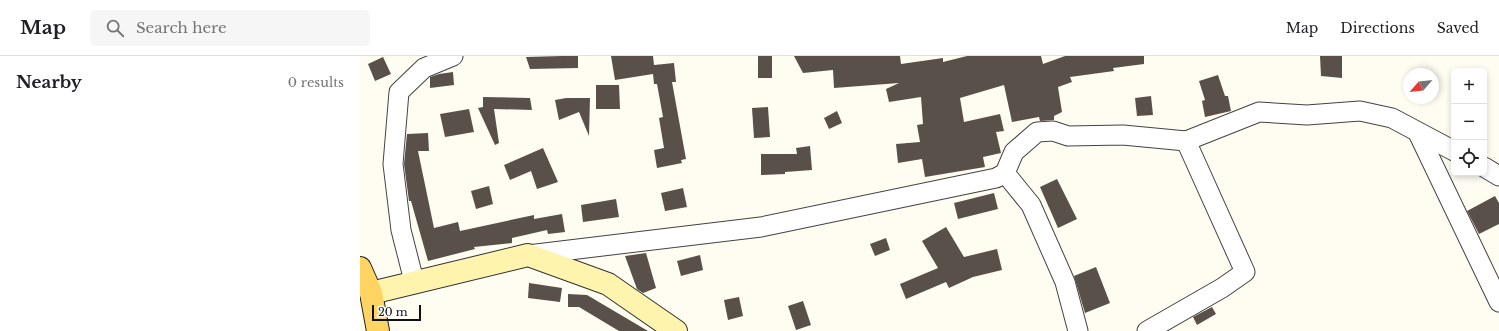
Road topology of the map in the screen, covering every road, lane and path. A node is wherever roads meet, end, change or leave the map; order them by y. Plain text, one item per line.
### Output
1 (453, 56) edge
2 (1418, 133) junction
3 (1186, 141) junction
4 (1451, 150) edge
5 (1487, 169) edge
6 (1005, 173) junction
7 (1499, 176) edge
8 (528, 256) junction
9 (360, 268) edge
10 (414, 281) junction
11 (365, 296) edge
12 (1499, 302) edge
13 (378, 331) edge
14 (676, 331) edge
15 (1078, 331) edge
16 (1147, 331) edge

1 - 10 street
2 - 3 street
2 - 4 street
2 - 12 street
3 - 6 street
3 - 16 street
5 - 7 street
6 - 8 street
6 - 15 street
8 - 10 street
8 - 14 street
9 - 11 main road
10 - 11 street
11 - 13 main road

